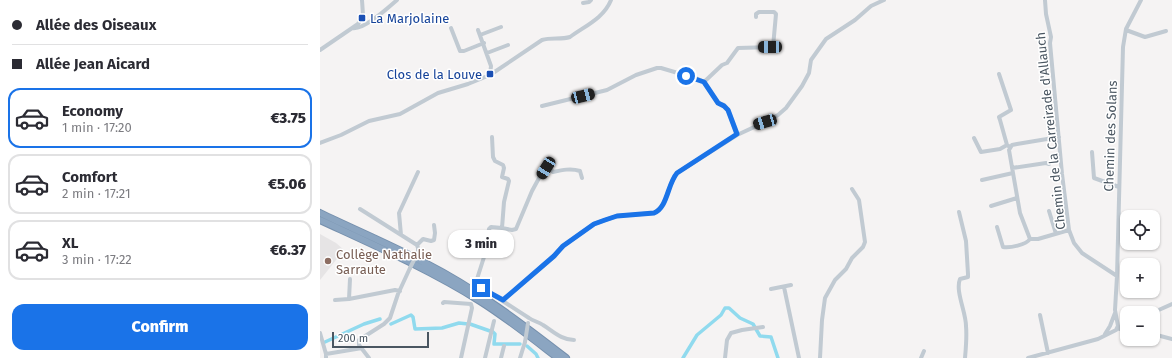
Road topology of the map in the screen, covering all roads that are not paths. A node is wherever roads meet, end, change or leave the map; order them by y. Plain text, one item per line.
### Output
1 (362, 0) edge
2 (397, 0) edge
3 (591, 0) edge
4 (611, 0) edge
5 (884, 0) edge
6 (1045, 0) edge
7 (1141, 0) edge
8 (583, 3) dead end
9 (756, 17) dead end
10 (501, 27) dead end
11 (352, 28) junction
12 (451, 28) dead end
13 (478, 30) dead end
14 (1126, 30) junction
15 (1166, 31) dead end
16 (480, 35) junction
17 (484, 43) junction
18 (508, 45) dead end
19 (320, 50) edge
20 (462, 51) junction
21 (487, 53) junction
22 (455, 54) dead end
23 (999, 74) dead end
24 (490, 75) junction
25 (704, 82) junction
26 (542, 106) dead end
27 (737, 134) junction
28 (492, 137) dead end
29 (1059, 137) junction
30 (974, 138) dead end
31 (320, 143) edge
32 (1009, 146) junction
33 (1092, 152) dead end
34 (1049, 164) dead end
35 (1012, 168) junction
36 (418, 172) dead end
37 (1013, 173) junction
38 (582, 178) dead end
39 (982, 180) dead end
40 (1119, 187) junction
41 (852, 189) dead end
42 (1017, 198) junction
43 (991, 206) dead end
44 (360, 209) dead end
45 (1049, 211) dead end
46 (959, 212) dead end
47 (320, 213) edge
48 (320, 220) edge
49 (434, 224) dead end
50 (502, 228) junction
51 (997, 228) dead end
52 (1069, 230) junction
53 (1056, 234) junction
54 (401, 235) junction
55 (1030, 239) junction
56 (417, 245) junction
57 (1116, 276) junction
58 (350, 279) dead end
59 (792, 285) dead end
60 (784, 287) junction
61 (772, 289) dead end
62 (400, 291) junction
63 (349, 299) junction
64 (335, 300) dead end
65 (503, 300) junction
66 (443, 303) dead end
67 (1172, 304) edge
68 (1160, 309) edge
69 (1115, 310) junction
70 (1040, 315) dead end
71 (494, 321) dead end
72 (529, 321) junction
73 (1110, 325) junction
74 (763, 327) dead end
75 (1116, 327) junction
76 (1120, 329) edge
77 (521, 330) junction
78 (320, 333) edge
79 (1104, 335) junction
80 (1160, 336) edge
81 (540, 337) junction
82 (1172, 339) edge
83 (574, 340) dead end
84 (504, 346) dead end
85 (362, 348) junction
86 (924, 351) dead end
87 (1048, 353) junction
88 (326, 356) edge
89 (369, 358) edge
90 (461, 358) edge
91 (485, 358) edge
92 (501, 358) edge
93 (520, 358) edge
94 (553, 358) edge
95 (558, 358) edge
96 (566, 358) edge
97 (571, 358) edge
98 (726, 358) edge
99 (799, 358) edge
100 (820, 358) edge
101 (921, 358) edge
102 (965, 358) edge
103 (1028, 358) edge

1 - 11 street
2 - 11 street
3 - 8 street
4 - 24 street
5 - 27 street
6 - 29 street, Chemin de la Carreirade d'Allauch
7 - 14 street, Chemin des Solans
9 - 25 street
10 - 16 street
11 - 19 street
12 - 20 street
13 - 16 street
14 - 15 street
14 - 40 street, Chemin des Solans
16 - 17 street
17 - 20 street
17 - 21 street
18 - 21 street
20 - 22 street
21 - 24 street
23 - 32 street
24 - 31 street
25 - 26 street
25 - 27 street
27 - 65 street
28 - 50 street
29 - 32 street
29 - 52 street, Chemin de la Carreirade d'Allauch
30 - 32 street
32 - 35 street
33 - 40 street
34 - 35 street
35 - 37 street
36 - 54 street
37 - 39 street
37 - 42 street
38 - 50 street
40 - 57 street, Chemin des Solans
41 - 100 street
42 - 43 street
42 - 55 street
44 - 54 street
45 - 53 street
46 - 102 street
47 - 81 highway
48 - 77 highway
49 - 56 street
50 - 65 street
51 - 55 street
52 - 53 street
52 - 57 street, Chemin de la Carreirade d'Allauch
53 - 55 street
54 - 56 street
56 - 62 street, bridge
57 - 69 street
58 - 63 street
59 - 60 street
60 - 61 street
60 - 99 street
62 - 63 street
62 - 85 street
63 - 64 street
65 - 72 street
66 - 90 street
67 - 68 street
69 - 73 street
69 - 75 street
70 - 87 street
71 - 91 street
72 - 83 street
72 - 93 street, bridge
73 - 75 street
73 - 75 street
73 - 79 street
74 - 98 street
75 - 76 street
75 - 79 street
77 - 94 highway
77 - 95 highway
78 - 88 street
79 - 87 street
80 - 82 street
81 - 96 highway
81 - 97 highway
84 - 92 street
85 - 88 street
85 - 89 street
86 - 101 street
87 - 103 street

